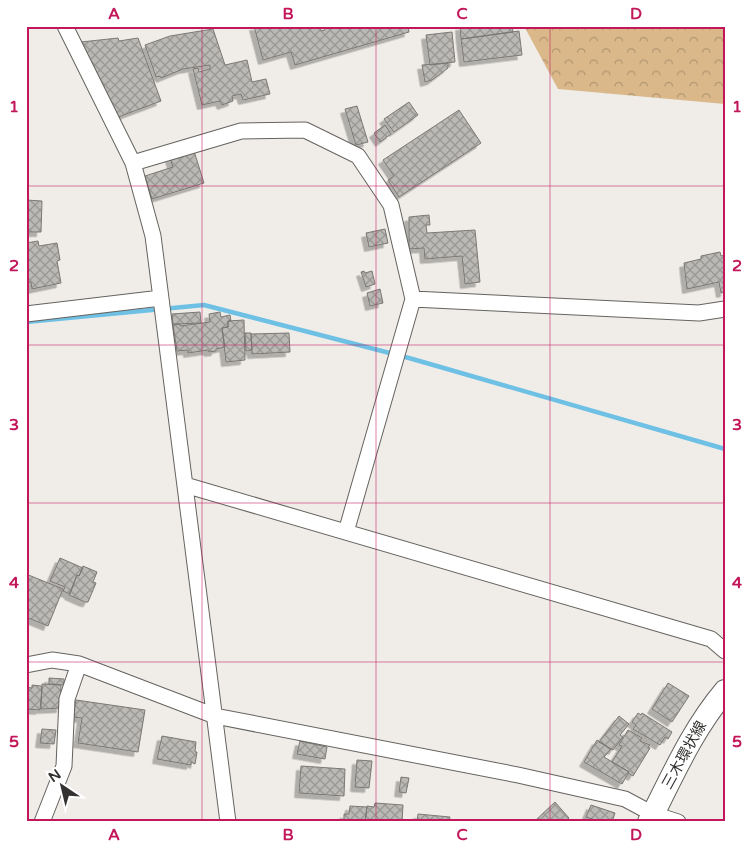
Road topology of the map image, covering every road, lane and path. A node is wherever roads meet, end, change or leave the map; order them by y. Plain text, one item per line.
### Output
1 (65, 26) edge
2 (132, 163) junction
3 (161, 298) junction
4 (413, 298) junction
5 (725, 309) edge
6 (26, 314) edge
7 (185, 485) junction
8 (346, 532) junction
9 (725, 652) edge
10 (79, 664) junction
11 (26, 665) edge
12 (725, 691) edge
13 (215, 716) junction
14 (651, 818) edge
15 (42, 822) edge
16 (228, 822) edge
17 (678, 822) edge

1 - 2 street
2 - 3 street
2 - 4 street
3 - 6 street
3 - 7 street
4 - 5 street
4 - 8 street
7 - 8 street
7 - 13 street
8 - 9 street
10 - 11 street
10 - 13 street
10 - 15 street
12 - 14 main road, 三木環状線
13 - 14 street
13 - 16 street
14 - 17 street

